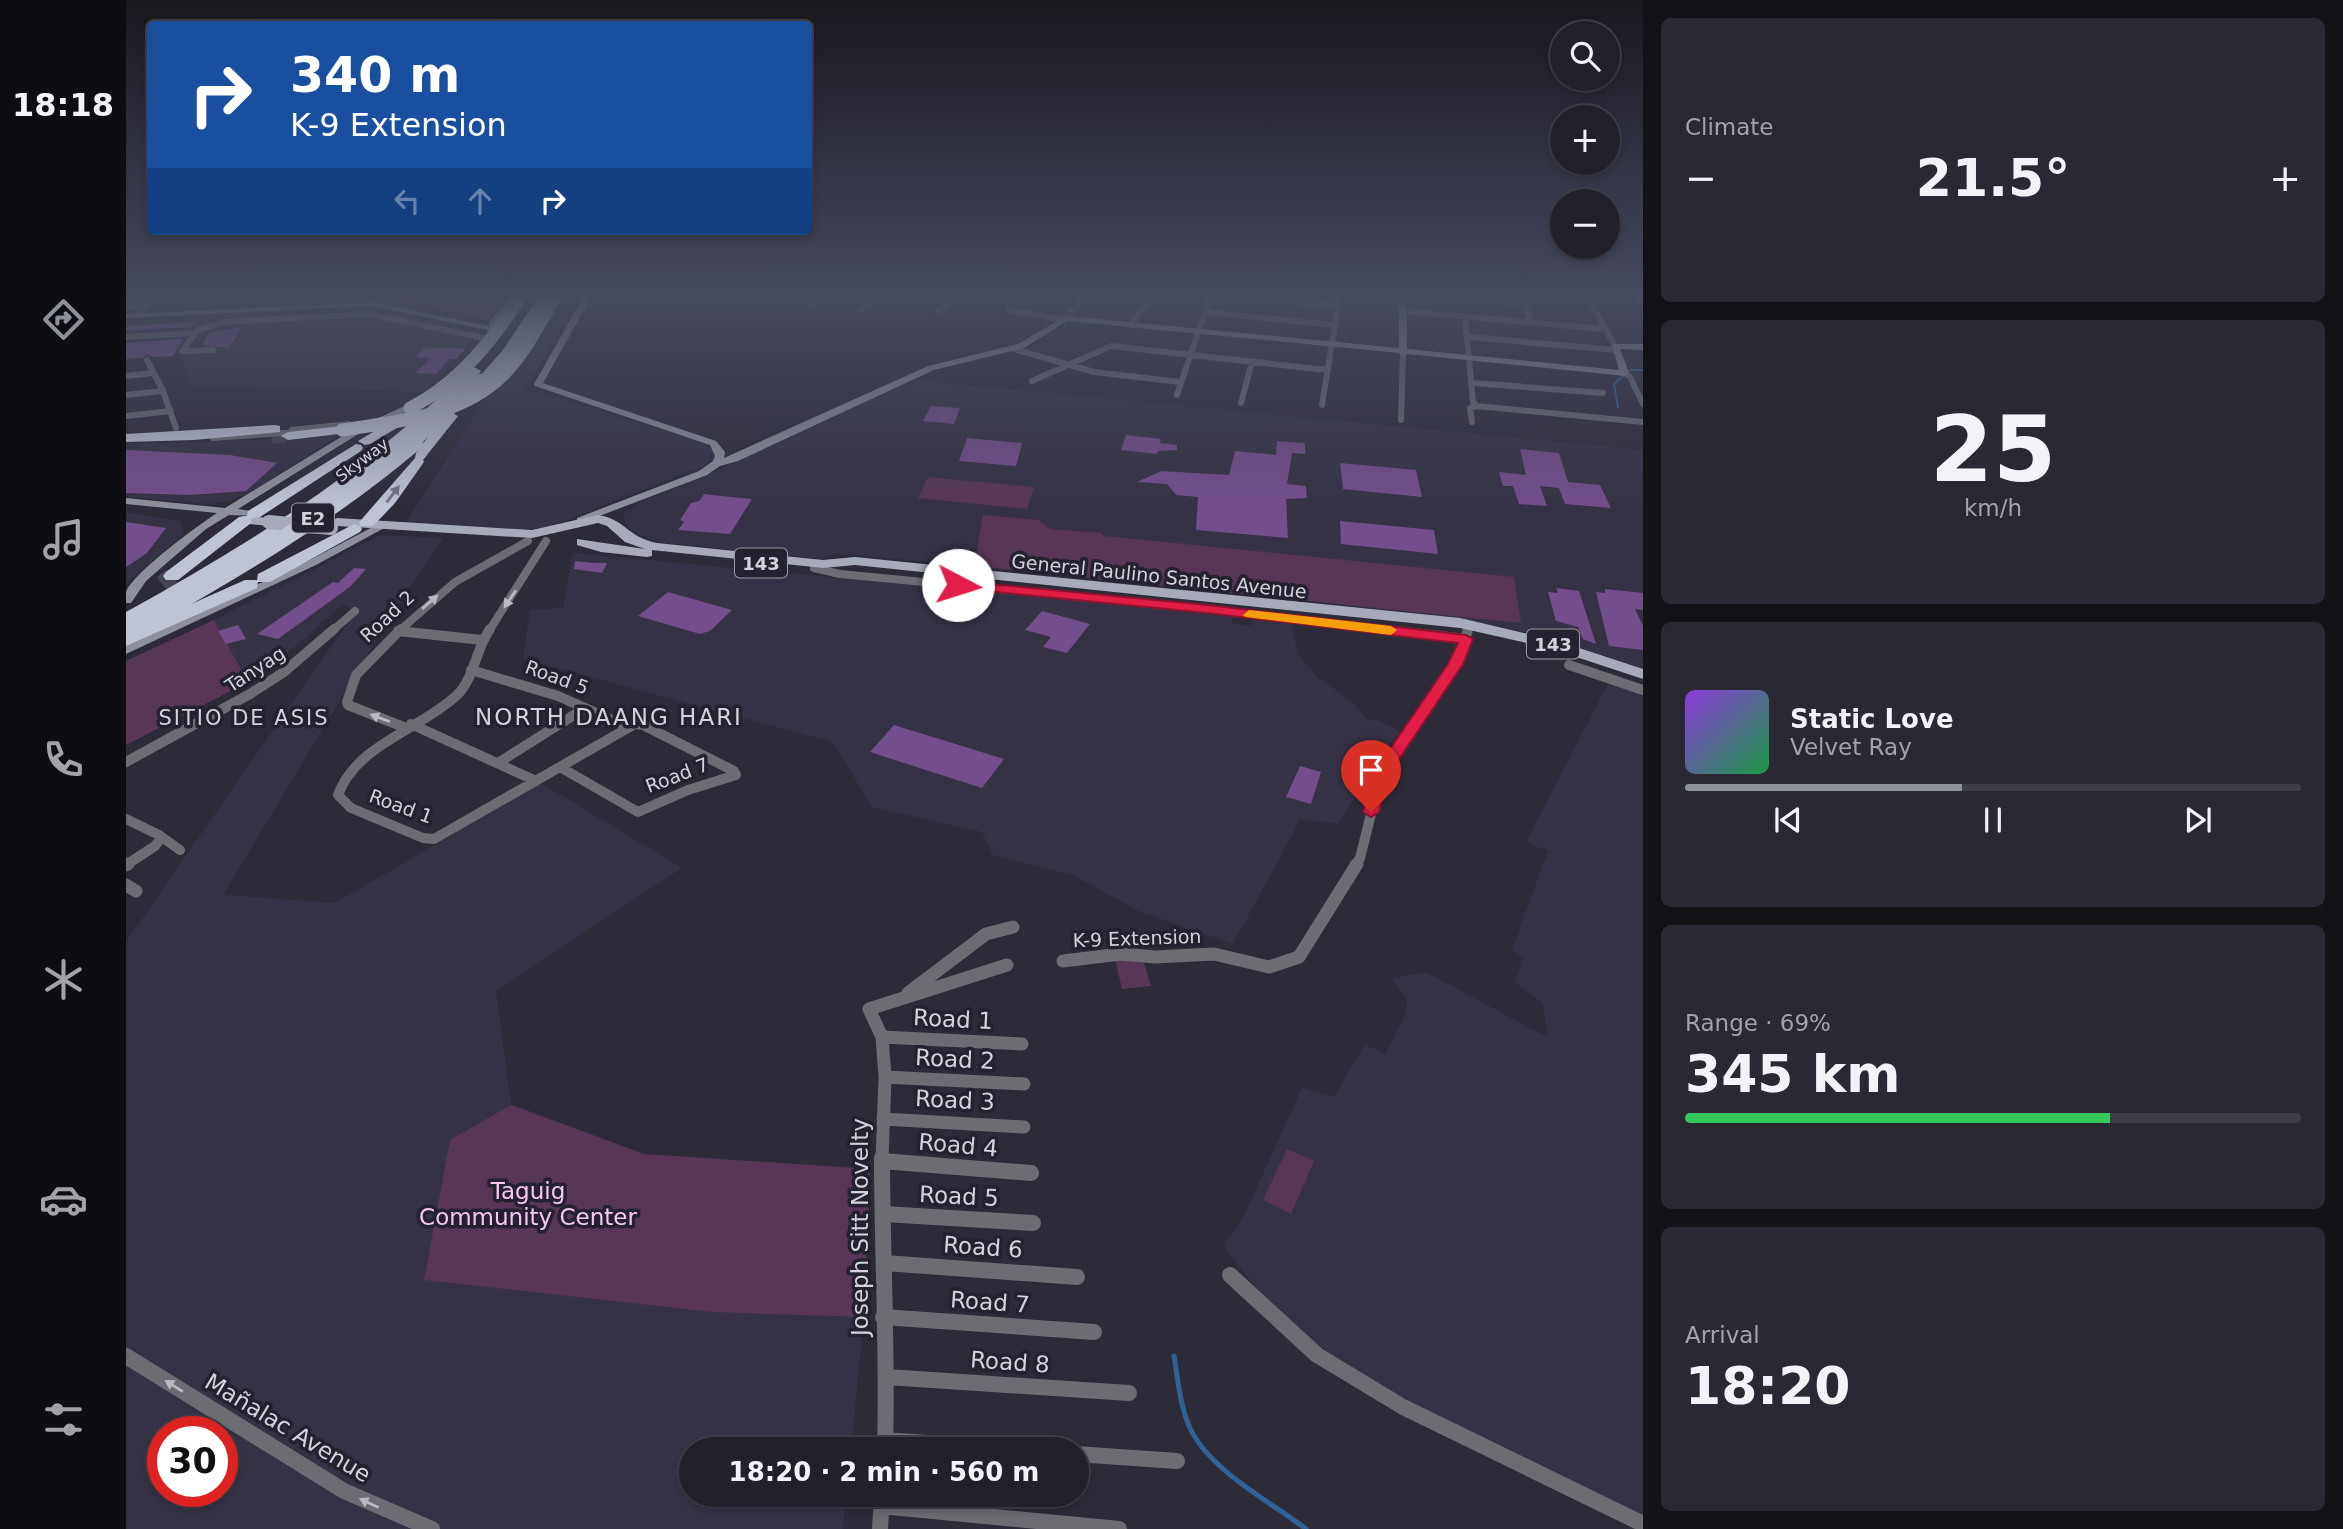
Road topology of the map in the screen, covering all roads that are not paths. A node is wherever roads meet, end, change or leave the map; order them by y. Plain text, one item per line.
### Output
1 (149, 365) edge
2 (460, 365) edge
3 (464, 365) edge
4 (479, 365) edge
5 (483, 365) edge
6 (494, 365) edge
7 (496, 365) edge
8 (511, 365) edge
9 (549, 365) edge
10 (946, 365) edge
11 (1067, 365) edge
12 (1068, 365) edge
13 (1186, 365) edge
14 (1251, 365) edge
15 (1283, 365) edge
16 (1328, 365) edge
17 (1403, 365) edge
18 (1472, 365) edge
19 (1541, 365) edge
20 (1623, 365) edge
21 (1327, 370) junction
22 (153, 373) junction
23 (1626, 373) junction
24 (126, 376) edge
25 (467, 379) junction
26 (1032, 381) dead end
27 (1180, 382) junction
28 (1473, 383) junction
29 (163, 391) junction
30 (1603, 393) dead end
31 (126, 395) edge
32 (1177, 395) dead end
33 (1241, 402) dead end
34 (1643, 403) edge
35 (1322, 405) dead end
36 (1477, 406) junction
37 (171, 411) junction
38 (126, 416) edge
39 (451, 416) junction
40 (1401, 421) dead end
41 (373, 422) junction
42 (1472, 422) dead end
43 (1643, 422) edge
44 (176, 428) dead end
45 (282, 433) junction
46 (126, 441) edge
47 (718, 463) junction
48 (298, 469) junction
49 (646, 496) junction
50 (126, 501) edge
51 (126, 506) edge
52 (192, 508) junction
53 (237, 513) junction
54 (575, 523) junction
55 (616, 526) junction
56 (370, 527) junction
57 (528, 541) junction
58 (546, 541) junction
59 (580, 542) junction
60 (126, 601) edge
61 (355, 611) dead end
62 (126, 618) edge
63 (398, 631) junction
64 (126, 635) edge
65 (1467, 635) junction
66 (482, 640) junction
67 (126, 650) edge
68 (1569, 665) dead end
69 (471, 670) junction
70 (1643, 677) edge
71 (1643, 690) edge
72 (585, 708) junction
73 (409, 726) junction
74 (633, 726) junction
75 (126, 762) edge
76 (498, 763) junction
77 (560, 767) junction
78 (534, 780) junction
79 (126, 818) edge
80 (161, 838) junction
81 (180, 850) dead end
82 (126, 865) edge
83 (1013, 927) dead end
84 (1063, 961) dead end
85 (1007, 965) dead end
86 (903, 999) junction
87 (882, 1037) junction
88 (1021, 1044) dead end
89 (885, 1077) junction
90 (1024, 1084) dead end
91 (883, 1119) junction
92 (1024, 1127) dead end
93 (882, 1161) junction
94 (1031, 1173) dead end
95 (883, 1214) junction
96 (1033, 1223) dead end
97 (885, 1263) junction
98 (1230, 1275) dead end
99 (1077, 1277) dead end
100 (883, 1317) junction
101 (1094, 1332) dead end
102 (126, 1356) edge
103 (887, 1377) junction
104 (1129, 1393) dead end
105 (885, 1437) edge
106 (1089, 1455) edge
107 (1177, 1461) dead end
108 (881, 1507) edge
109 (938, 1507) edge
110 (1643, 1524) edge
111 (432, 1529) edge
112 (880, 1529) edge
113 (1119, 1529) edge

1 - 22 street
2 - 41 main road
3 - 45 highway, bridge
4 - 25 highway, E2
5 - 62 highway, Skyway / E2, bridge
6 - 64 highway, Skyway / E2, bridge
7 - 39 highway, E2
8 - 45 highway, bridge
9 - 47 main road
10 - 47 main road
11 - 26 street
12 - 27 street
13 - 27 street
14 - 33 street
15 - 21 street
16 - 21 street
17 - 40 street
18 - 28 street
19 - 23 main road
20 - 23 main road
21 - 35 street
22 - 24 street
22 - 29 street
23 - 34 street
25 - 53 highway
25 - 62 highway, E2
27 - 32 street
28 - 30 street
28 - 36 street
29 - 31 street
29 - 37 street
36 - 42 street
36 - 43 street
37 - 38 street
37 - 44 street
56 -> 39 highway
39 - 64 highway, E2
41 - 46 street
41 - 48 main road
45 - 46 highway
47 - 49 main road
48 - 53 main road
48 - 53 main road
49 - 54 main road
49 - 55 main road
50 - 52 main road
51 - 53 main road
52 - 53 main road
52 - 53 main road
53 - 56 main road, General Paulino Santos Avenue, bridge
53 - 60 main road
53 - 62 highway
54 - 55 main road, 143
54 - 56 main road, General Paulino Santos Avenue / 143
54 - 59 main road
55 - 59 main road, 143
55 - 70 main road, General Paulino Santos Avenue / 143
56 - 57 main road, General Paulino Santos Avenue / 143
56 - 64 highway
56 - 67 main road
57 - 58 main road, General Paulino Santos Avenue / 143
63 -> 57 street, Road 2
58 - 59 main road, General Paulino Santos Avenue / 143
58 -> 66 street, Road 1
59 - 65 main road, General Paulino Santos Avenue / 143
61 - 75 street, Tanyag
63 - 66 street
73 -> 63 street, Road 2
65 - 70 main road, General Paulino Santos Avenue / 143
65 - 84 street, K-9 Extension
66 - 69 street, Road 1
68 - 71 street
69 - 72 street, Road 5
69 - 73 street, Road 1
72 - 74 street, Road 5
72 - 76 street
73 - 76 street
73 - 78 street, Road 1
74 - 77 street, Road 1
74 - 77 street, Road 7
76 - 78 street
77 - 78 street, Road 1
79 - 80 street
80 - 81 street
80 - 82 street
83 - 86 street
85 - 86 street
86 - 87 street, Joseph Sitt Novelty
87 - 88 street, Road 1
87 - 89 street, Joseph Sitt Novelty
89 - 90 street, Road 2
89 - 91 street, Joseph Sitt Novelty
91 - 92 street, Road 3
91 - 93 street, Joseph Sitt Novelty
93 - 94 street, Road 4
93 - 95 street, Joseph Sitt Novelty
95 - 96 street, Road 5
95 - 97 street, Joseph Sitt Novelty
97 - 99 street, Road 6
97 - 100 street, Joseph Sitt Novelty
98 - 110 street
100 - 101 street, Road 7
100 - 103 street, Joseph Sitt Novelty
111 -> 102 street, Mañalac Avenue
103 - 104 street, Road 8
103 - 105 street, Joseph Sitt Novelty
106 - 107 street
108 - 112 street
109 - 113 street

